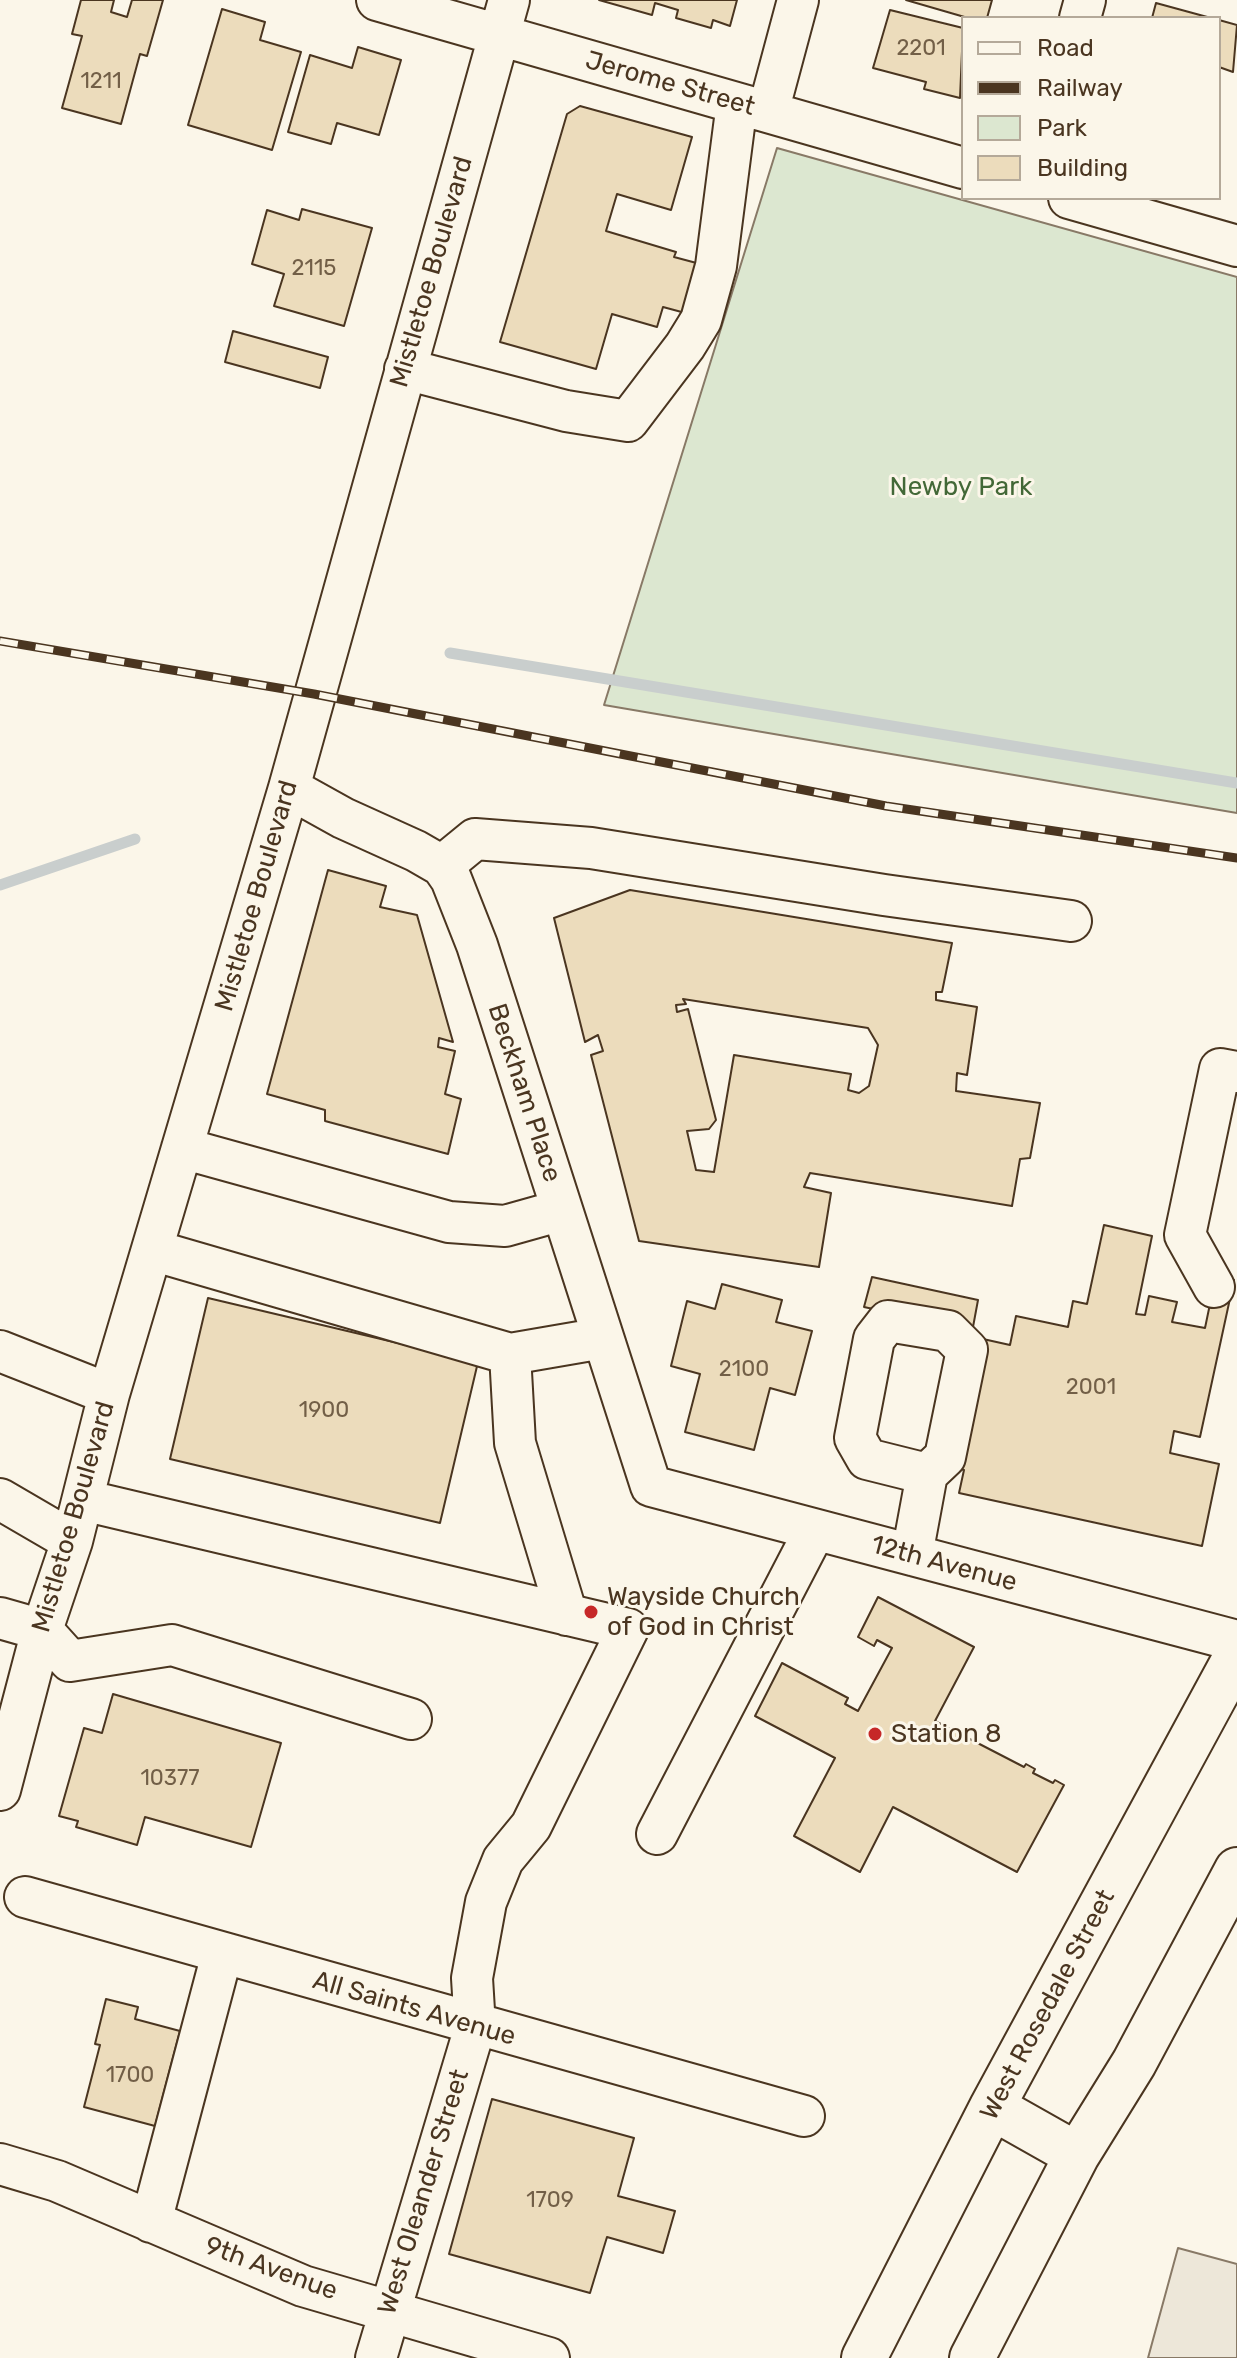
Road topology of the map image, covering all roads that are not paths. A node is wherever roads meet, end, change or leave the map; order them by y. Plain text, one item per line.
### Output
1 (377, 0) edge
2 (798, 0) edge
3 (505, 18) edge
4 (752, 108) junction
5 (961, 167) edge
6 (1076, 200) edge
7 (1237, 246) edge
8 (405, 369) junction
9 (289, 788) junction
10 (442, 866) junction
11 (1071, 921) dead end
12 (1237, 1072) edge
13 (182, 1148) junction
14 (562, 1210) junction
15 (152, 1250) junction
16 (1228, 1291) edge
17 (603, 1338) junction
18 (0, 1351) edge
19 (510, 1354) junction
20 (109, 1394) junction
21 (927, 1474) dead end
22 (651, 1486) joint
23 (0, 1499) edge
24 (83, 1500) junction
25 (815, 1530) junction
26 (72, 1541) junction
27 (912, 1555) junction
28 (567, 1615) junction
29 (0, 1618) edge
30 (42, 1630) junction
31 (1237, 1641) edge
32 (1237, 1655) edge
33 (411, 1719) dead end
34 (0, 1790) edge
35 (657, 1834) dead end
36 (1237, 1870) edge
37 (25, 1897) dead end
38 (222, 1954) junction
39 (475, 2027) junction
40 (992, 2107) junction
41 (804, 2116) dead end
42 (1077, 2155) junction
43 (0, 2164) edge
44 (151, 2222) junction
45 (388, 2309) junction
46 (473, 2347) edge
47 (376, 2358) edge
48 (549, 2358) edge
49 (864, 2358) edge
50 (972, 2358) edge

1 - 3 street, Jerome Street
2 - 4 street
3 - 4 street, Jerome Street
3 - 8 street, Mistletoe Boulevard
4 - 5 street, Jerome Street
4 - 8 street
6 - 7 street
8 - 9 street, Mistletoe Boulevard
9 - 10 street
9 - 13 street, Mistletoe Boulevard
10 - 11 street
10 - 14 street, Beckham Place
12 - 16 street
13 - 14 street
13 - 15 street, Mistletoe Boulevard
14 - 17 street, Beckham Place
15 - 19 street
15 - 20 street, Mistletoe Boulevard
17 - 19 street
17 - 22 street, Beckham Place
18 - 20 street
19 - 28 street
20 - 24 street, Mistletoe Boulevard
21 - 27 street
22 - 25 street, 12th Avenue
23 - 26 street
24 - 26 street, Mistletoe Boulevard
24 - 28 street
25 - 27 street, 12th Avenue
25 - 35 street
26 - 30 street, Mistletoe Boulevard
27 - 31 street, 12th Avenue
28 - 39 street
29 - 30 street
30 - 33 street
30 - 34 street, Mistletoe Boulevard
32 - 40 main road, West Rosedale Street
36 - 42 main road
37 - 38 street, All Saints Avenue
38 - 39 street, All Saints Avenue
38 - 44 street
39 - 41 street, All Saints Avenue
39 - 45 street, West Oleander Street
40 - 42 main road
40 - 49 main road, West Rosedale Street
42 - 50 main road
43 - 44 street, 9th Avenue
44 - 45 street, 9th Avenue
45 - 46 street, 9th Avenue
45 - 47 street, West Oleander Street
46 - 48 street, 9th Avenue

